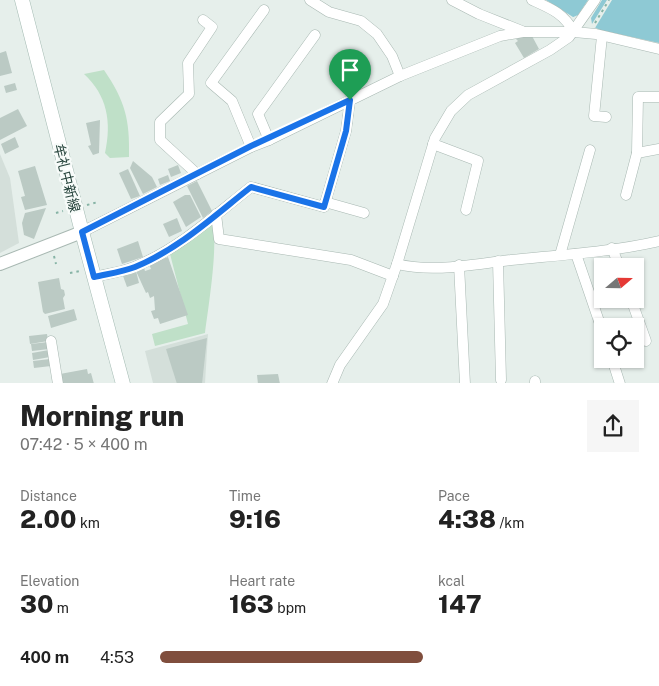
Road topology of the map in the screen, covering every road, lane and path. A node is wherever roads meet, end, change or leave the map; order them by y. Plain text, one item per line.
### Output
1 (22, 0) edge
2 (310, 0) edge
3 (452, 0) edge
4 (532, 0) edge
5 (595, 0) edge
6 (609, 0) edge
7 (264, 10) dead end
8 (203, 20) dead end
9 (592, 28) dead end
10 (523, 32) junction
11 (574, 32) junction
12 (314, 35) dead end
13 (602, 36) junction
14 (659, 49) edge
15 (400, 76) junction
16 (659, 97) edge
17 (350, 100) junction
18 (606, 117) dead end
19 (269, 140) junction
20 (433, 144) junction
21 (251, 146) junction
22 (659, 148) edge
23 (590, 150) dead end
24 (637, 153) junction
25 (197, 174) junction
26 (626, 195) dead end
27 (325, 202) junction
28 (466, 210) dead end
29 (364, 213) dead end
30 (216, 214) junction
31 (82, 232) junction
32 (659, 241) edge
33 (612, 248) junction
34 (576, 254) junction
35 (560, 255) junction
36 (616, 258) edge
37 (498, 261) junction
38 (0, 264) edge
39 (397, 264) junction
40 (459, 265) junction
41 (393, 276) junction
42 (94, 277) junction
43 (634, 308) edge
44 (598, 318) edge
45 (51, 341) dead end
46 (646, 341) dead end
47 (615, 368) edge
48 (501, 380) dead end
49 (58, 383) edge
50 (123, 383) edge
51 (332, 383) edge
52 (465, 383) edge
53 (620, 383) edge

1 - 31 main road, 牟礼中新線
2 - 15 street
3 - 10 street
4 - 11 street
5 - 11 street
6 - 9 path
7 - 21 street
8 - 25 street
10 - 11 street
10 - 15 street
11 - 13 street
11 - 20 street
12 - 19 street
13 - 14 street
13 - 18 street
15 - 17 street
16 - 24 street
17 - 19 street
17 - 27 street
19 - 21 street
20 - 28 street
20 - 39 street
21 - 25 street
22 - 24 street
23 - 35 street
24 - 26 street
25 - 31 street
27 - 29 street
27 - 30 street
30 - 41 street
30 - 42 street
31 - 38 street
31 - 42 main road, 牟礼中新線
32 - 33 street
33 - 34 street
33 - 36 street
34 - 35 street
34 - 44 street
35 - 37 street
37 - 40 street
37 - 48 street
39 - 40 street
39 - 41 street
40 - 52 street
41 - 51 street
42 - 50 main road, 牟礼中新線
43 - 46 street
45 - 49 street
47 - 53 street

